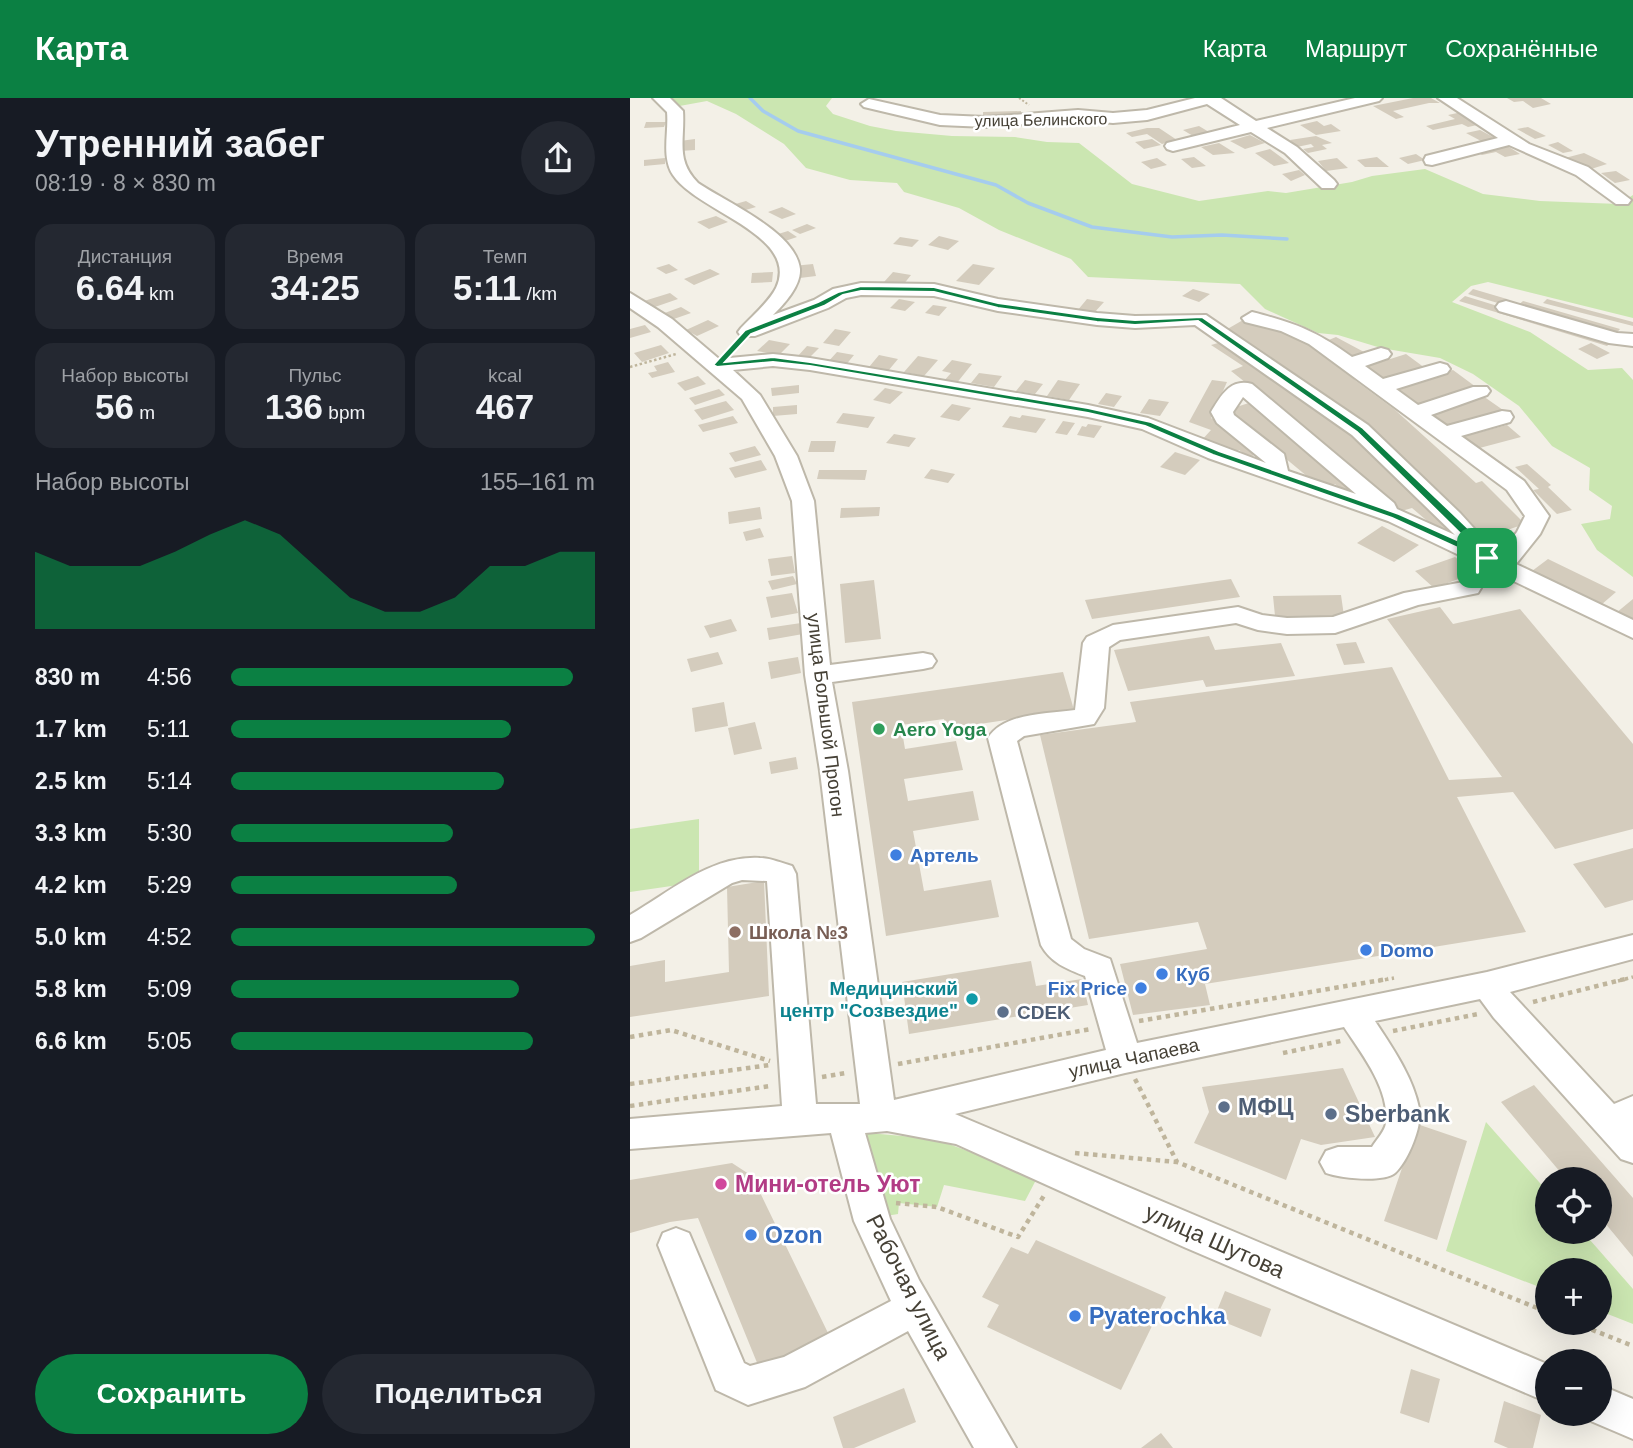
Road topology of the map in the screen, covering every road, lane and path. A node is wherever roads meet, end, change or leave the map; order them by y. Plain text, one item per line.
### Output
1 (661, 98) edge
2 (1374, 98) edge
3 (1446, 98) edge
4 (1211, 99) edge
5 (869, 104) dead end
6 (1258, 128) junction
7 (1514, 139) junction
8 (1173, 146) dead end
9 (1432, 160) dead end
10 (1328, 184) dead end
11 (1622, 200) dead end
12 (630, 299) edge
13 (1506, 306) dead end
14 (1252, 318) dead end
15 (748, 332) junction
16 (1633, 340) edge
17 (695, 348) junction
18 (1381, 355) dead end
19 (717, 365) junction
20 (1351, 365) junction
21 (630, 367) edge
22 (1440, 369) dead end
23 (1380, 387) junction
24 (1480, 391) dead end
25 (1415, 413) junction
26 (1502, 417) dead end
27 (1444, 435) junction
28 (1276, 475) junction
29 (1396, 516) junction
30 (1495, 562) junction
31 (1469, 588) dead end
32 (1633, 630) edge
33 (923, 661) dead end
34 (818, 675) junction
35 (630, 930) edge
36 (1633, 947) edge
37 (1488, 985) junction
38 (1353, 1014) junction
39 (630, 1037) edge
40 (1125, 1059) junction
41 (630, 1084) edge
42 (1621, 1116) edge
43 (861, 1118) junction
44 (800, 1119) junction
45 (630, 1135) edge
46 (1633, 1148) edge
47 (1338, 1162) dead end
48 (866, 1200) junction
49 (936, 1207) dead end
50 (676, 1245) dead end
51 (1535, 1306) edge
52 (916, 1307) junction
53 (1605, 1335) edge
54 (1633, 1346) edge
55 (1535, 1378) edge
56 (1612, 1410) edge
57 (1633, 1419) edge
58 (996, 1448) edge

1 - 15 street
2 - 6 street
3 - 7 street
4 - 5 street, улица Белинского
4 - 6 street
6 - 8 street
6 - 10 street
7 - 9 street
7 - 11 street
12 - 17 street, улица Большой Прогон
13 - 16 street
14 - 20 street
15 - 19 street
15 - 30 street
17 - 19 street, улица Большой Прогон
17 - 21 path
18 - 20 street
19 - 28 street
19 - 34 street, улица Большой Прогон
20 - 23 street
22 - 23 street
23 - 25 street
24 - 25 street
25 - 27 street
26 - 27 street
27 - 30 street
28 - 29 street
28 - 29 street
29 - 30 street
30 - 32 street
31 - 40 street
33 - 34 street
34 - 43 street, улица Большой Прогон
35 - 44 street
36 - 37 street, улица Чапаева
37 - 38 street, улица Чапаева
37 - 42 street
38 - 40 street, улица Чапаева
38 - 47 street
39 - 41 path
40 - 43 street, улица Чапаева
40 - 51 path
42 - 46 street
43 - 44 street, улица Чапаева
43 - 48 street, Рабочая улица
43 - 55 street, улица Шутова
44 - 45 street, улица Чапаева
48 - 49 path
48 - 52 street, Рабочая улица
50 - 52 street
52 - 58 street, Рабочая улица
53 - 54 path
56 - 57 street

